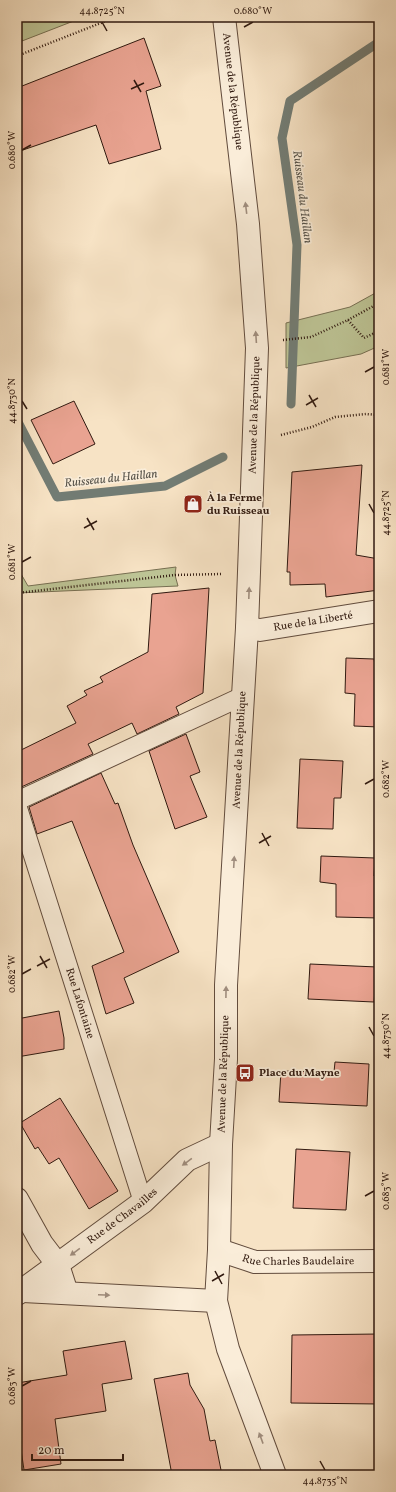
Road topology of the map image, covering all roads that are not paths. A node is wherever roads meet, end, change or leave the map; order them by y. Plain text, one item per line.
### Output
1 (224, 17) edge
2 (379, 611) edge
3 (247, 628) junction
4 (243, 696) junction
5 (17, 801) edge
6 (17, 805) edge
7 (221, 1144) junction
8 (17, 1199) edge
9 (143, 1202) junction
10 (219, 1250) junction
11 (379, 1261) edge
12 (58, 1265) junction
13 (20, 1292) edge
14 (67, 1293) junction
15 (216, 1301) junction
16 (275, 1475) edge

3 -> 1 street, Avenue de la République
2 - 3 street, Rue de la Liberté
3 - 4 street, Avenue de la République
4 - 5 lane
7 -> 4 street, Avenue de la République
6 - 9 lane, Rue Lafontaine
7 -> 9 street, Rue de Chavailles
7 - 10 street, Avenue de la République
8 - 12 street
9 -> 12 street, Rue de Chavailles
10 - 11 street, Rue Charles Baudelaire
10 - 15 street, Avenue de la République
12 - 13 street, Rue de Chavailles
12 - 14 street
13 - 14 street, Rue de Chavailles
14 -> 15 street, Rue de Chavailles
16 -> 15 street, Avenue de la République

